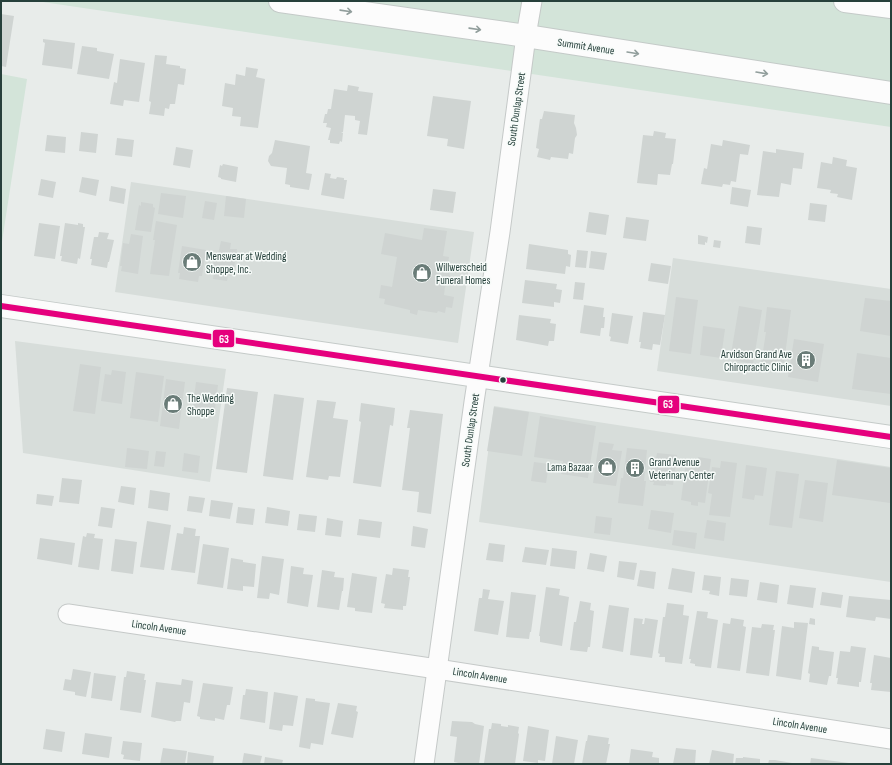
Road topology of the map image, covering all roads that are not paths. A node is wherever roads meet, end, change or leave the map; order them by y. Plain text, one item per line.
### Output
1 (280, 1) edge
2 (532, 1) edge
3 (845, 1) edge
4 (891, 7) edge
5 (526, 36) junction
6 (891, 93) edge
7 (1, 306) edge
8 (478, 376) junction
9 (891, 437) edge
10 (68, 614) dead end
11 (438, 668) junction
12 (891, 739) edge
13 (424, 764) edge

1 -> 5 main road, Summit Avenue
2 - 5 street, South Dunlap Street
3 - 4 main road
5 -> 6 main road, Summit Avenue
5 - 8 street, South Dunlap Street
7 - 8 main road
8 - 9 main road
8 - 11 street, South Dunlap Street
10 - 11 street, Lincoln Avenue
11 - 12 street, Lincoln Avenue
11 - 13 street, South Dunlap Street

